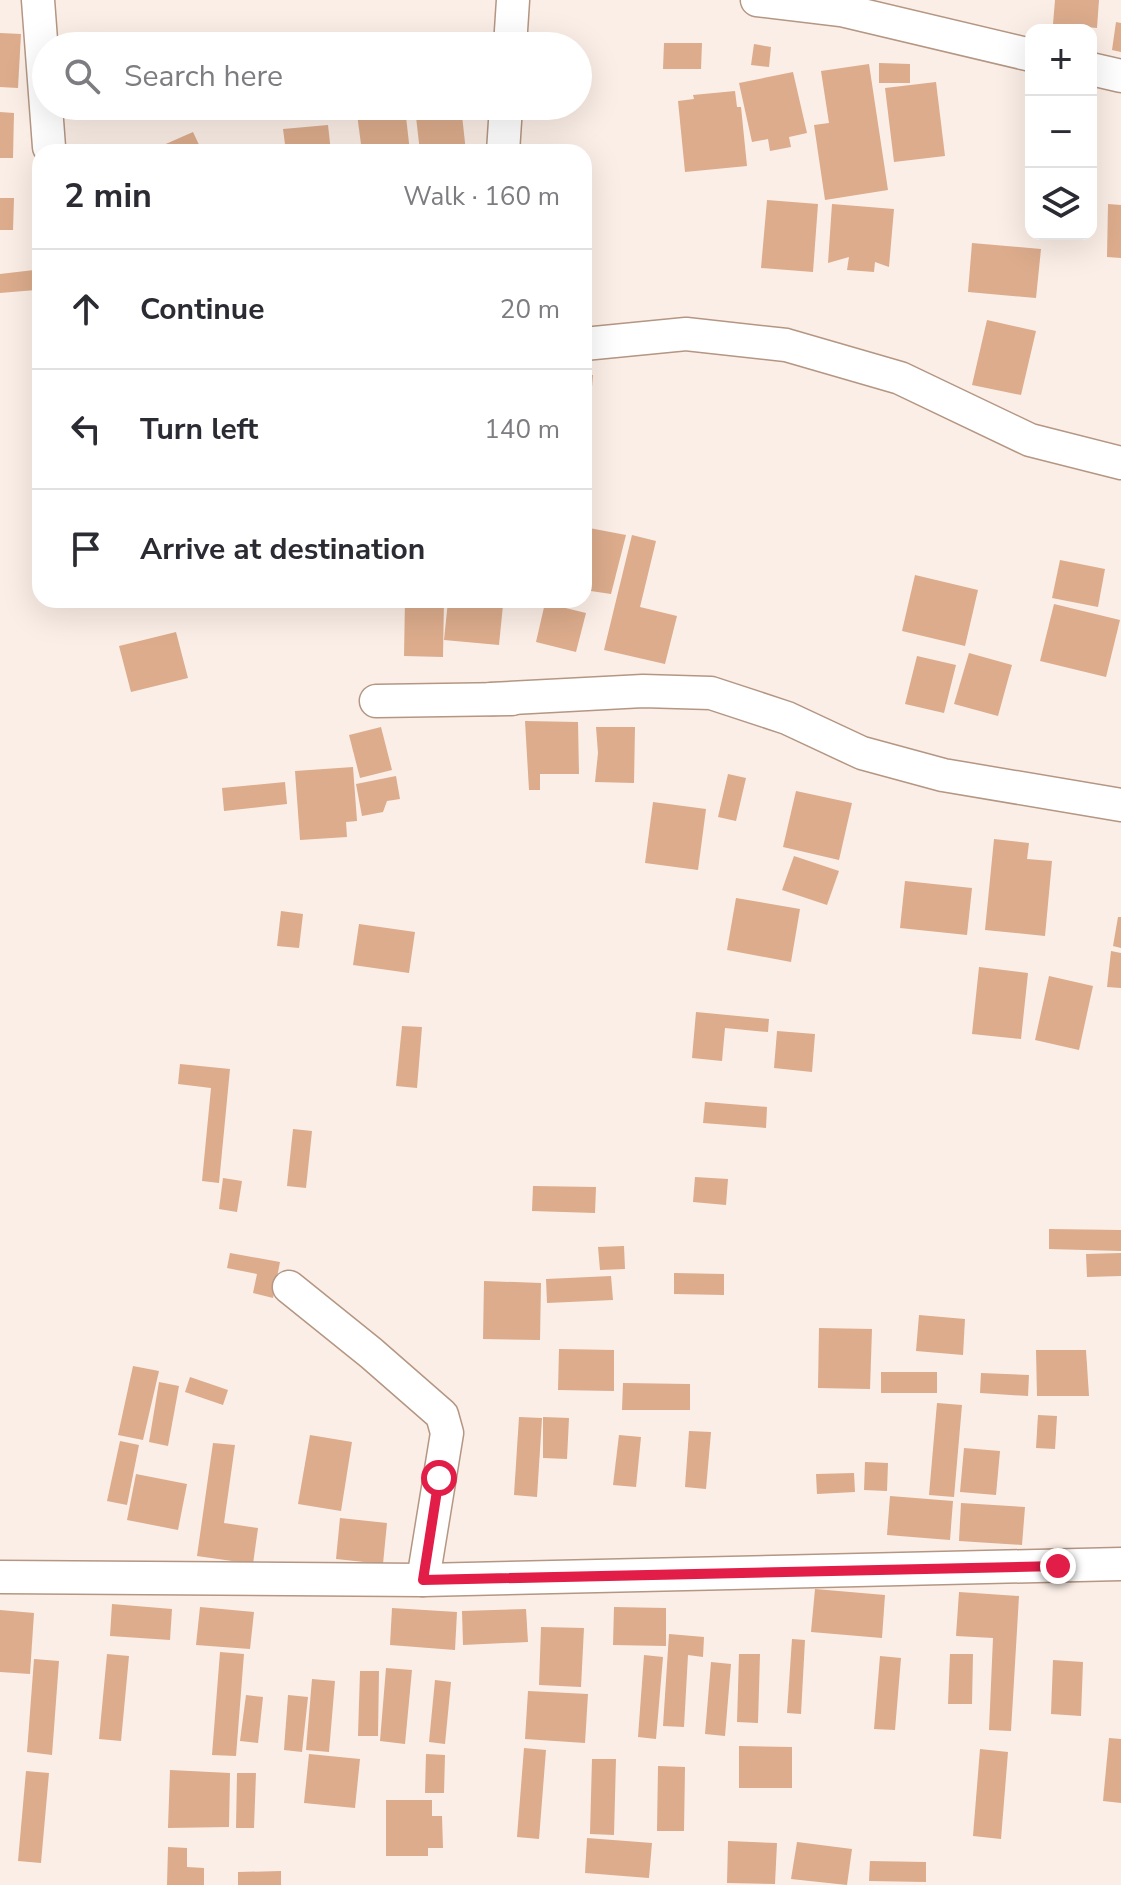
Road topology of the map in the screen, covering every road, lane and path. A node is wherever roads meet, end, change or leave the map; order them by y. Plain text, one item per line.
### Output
1 (38, 0) edge
2 (513, 0) edge
3 (757, 0) edge
4 (40, 32) edge
5 (511, 32) edge
6 (1025, 54) edge
7 (1097, 70) edge
8 (1121, 76) edge
9 (47, 120) edge
10 (505, 120) edge
11 (49, 144) edge
12 (504, 144) edge
13 (592, 343) edge
14 (1121, 463) edge
15 (376, 701) dead end
16 (1121, 805) edge
17 (289, 1287) dead end
18 (1121, 1564) edge
19 (0, 1577) edge
20 (423, 1580) junction

1 - 4 street
2 - 5 street
3 - 6 street
7 - 8 street
9 - 11 street
10 - 12 street
13 - 14 street
15 - 16 street
17 - 20 street
18 - 20 street
19 - 20 street

